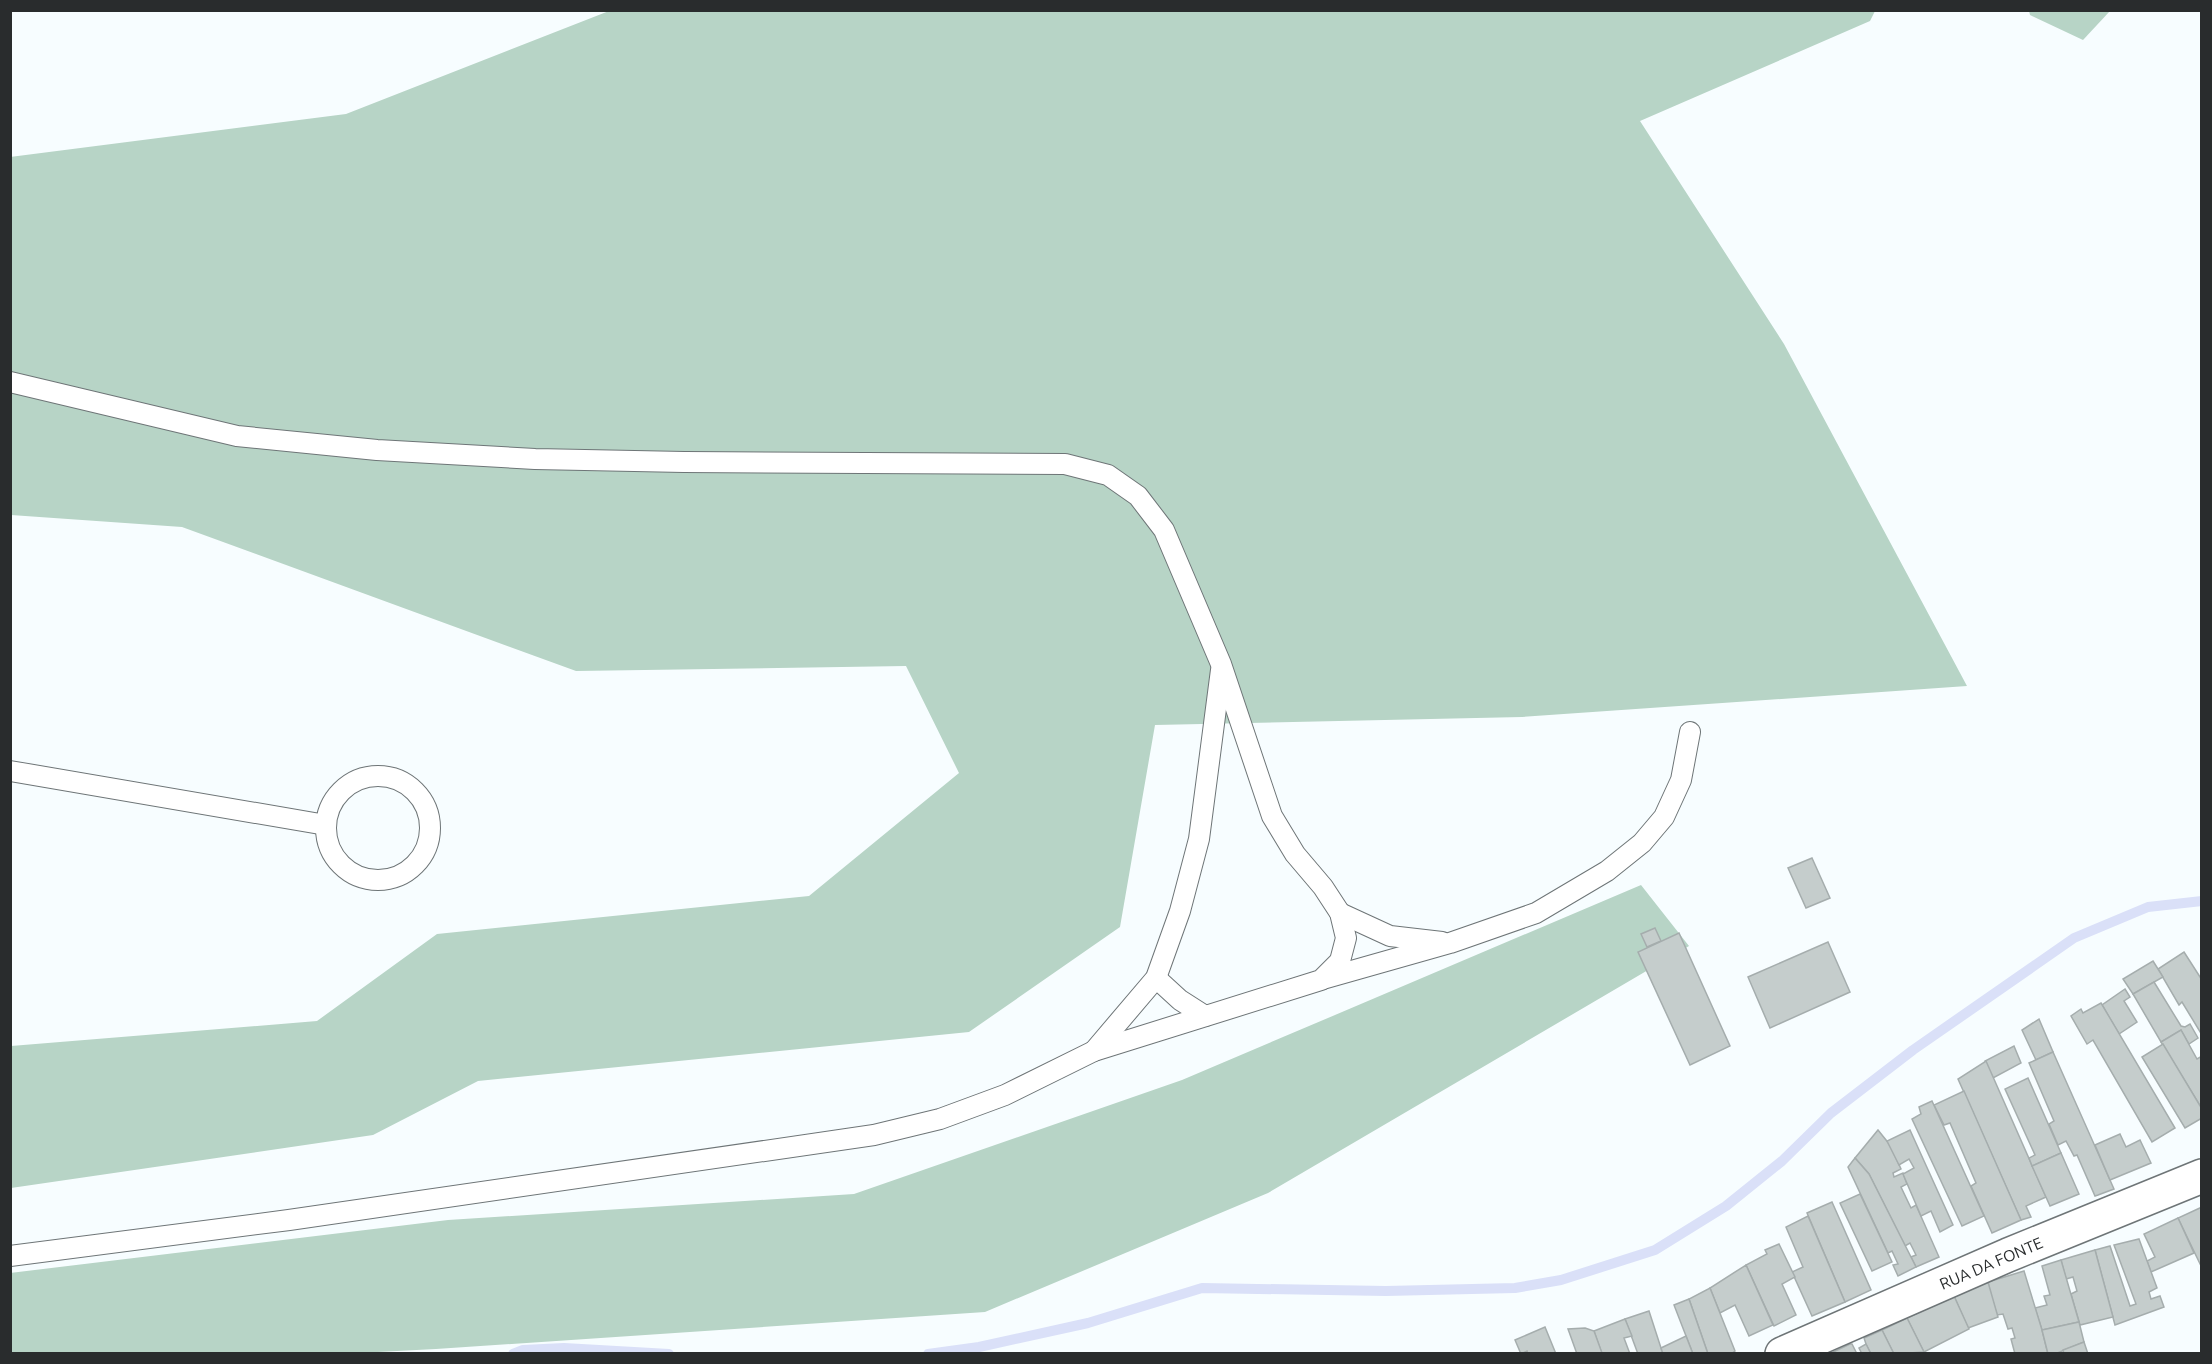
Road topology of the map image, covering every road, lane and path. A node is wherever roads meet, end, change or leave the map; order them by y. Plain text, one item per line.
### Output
1 (10, 382) edge
2 (1221, 664) junction
3 (1690, 732) dead end
4 (10, 771) edge
5 (326, 825) junction
6 (1340, 914) junction
7 (1450, 943) junction
8 (1156, 978) junction
9 (1321, 980) junction
10 (1205, 1016) junction
11 (1094, 1051) junction
12 (2202, 1176) edge
13 (10, 1256) edge
14 (1782, 1353) edge

1 - 2 lane
2 - 6 lane
2 - 8 lane
3 - 7 lane
4 - 5 lane
5 - 5 lane
6 - 7 lane
6 - 9 lane
7 - 9 lane
8 - 10 lane
8 - 11 lane
9 - 10 lane
10 - 11 lane
11 - 13 lane
12 - 14 street, RUA DA FONTE

